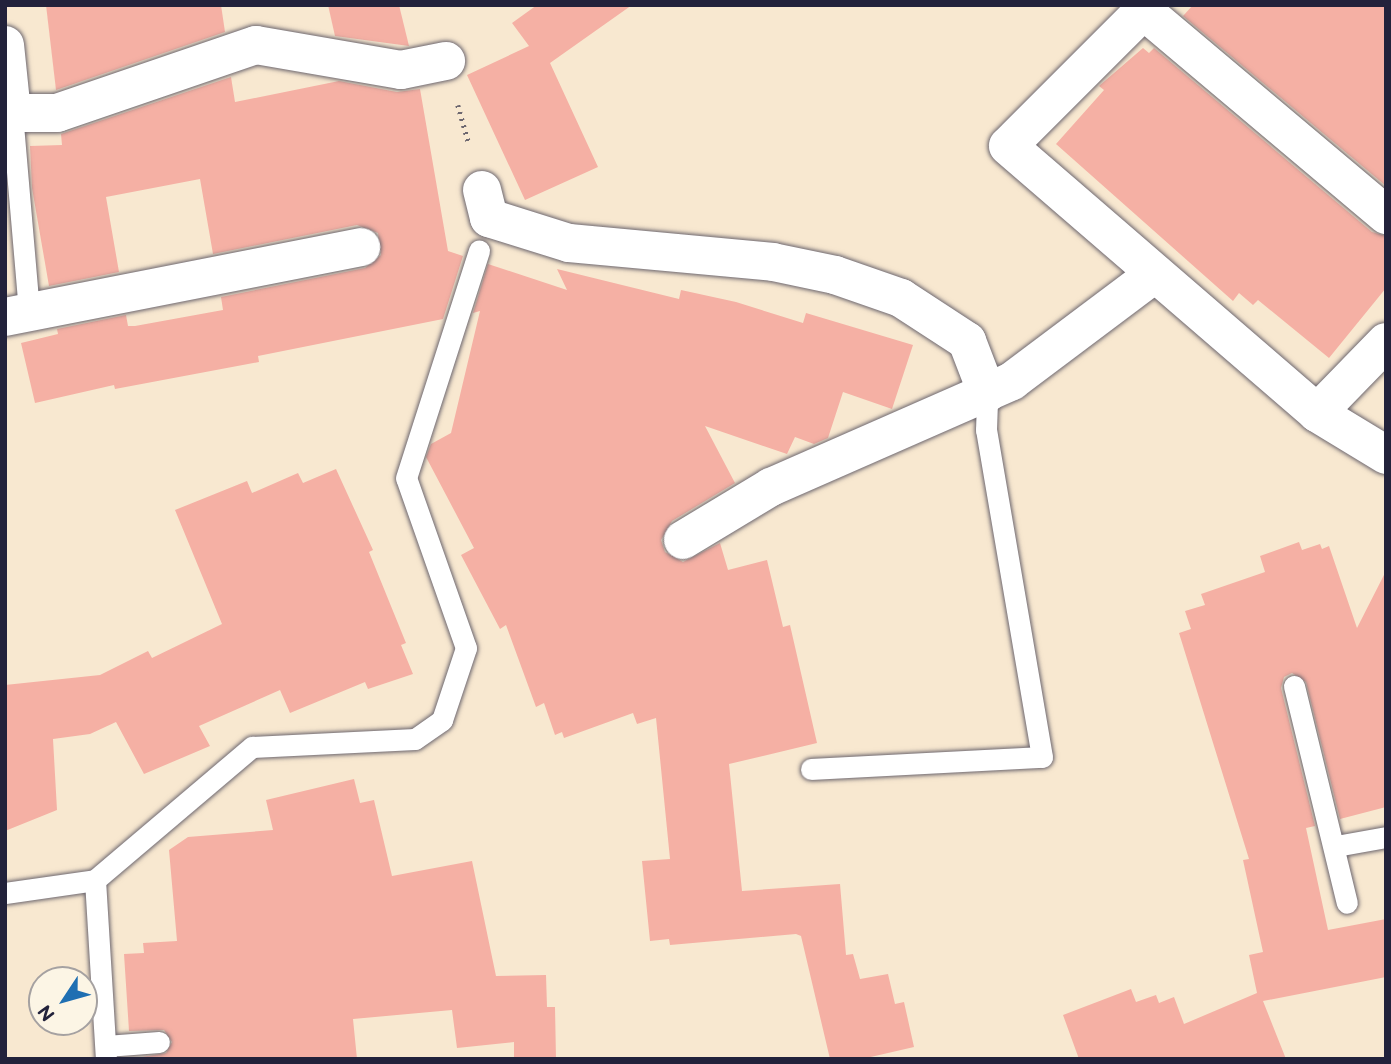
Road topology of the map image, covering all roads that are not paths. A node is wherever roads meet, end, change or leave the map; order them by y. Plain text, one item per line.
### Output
1 (1146, 8) edge
2 (5, 45) edge
3 (446, 61) road end
4 (12, 113) junction
5 (1386, 215) edge
6 (484, 219) joint
7 (361, 247) dead end
8 (1153, 275) junction
9 (17, 314) edge
10 (1386, 342) edge
11 (987, 393) junction
12 (1317, 412) junction
13 (1386, 455) edge
14 (683, 540) dead end
15 (1294, 686) dead end
16 (811, 769) dead end
17 (1386, 836) edge
18 (1336, 846) junction
19 (95, 880) junction
20 (5, 894) edge
21 (1347, 903) dead end
22 (159, 1042) dead end
23 (106, 1052) edge

1 - 5 street
1 - 8 street
2 - 4 street
3 - 4 street
4 - 9 lane
6 - 11 street
6 - 19 lane
7 - 9 street
8 - 11 street
8 - 12 street
10 - 12 street
11 - 14 street
11 - 16 lane
12 - 13 street
15 - 18 lane
17 - 18 lane
18 - 21 lane
19 - 20 lane
19 - 23 lane
22 - 23 lane

